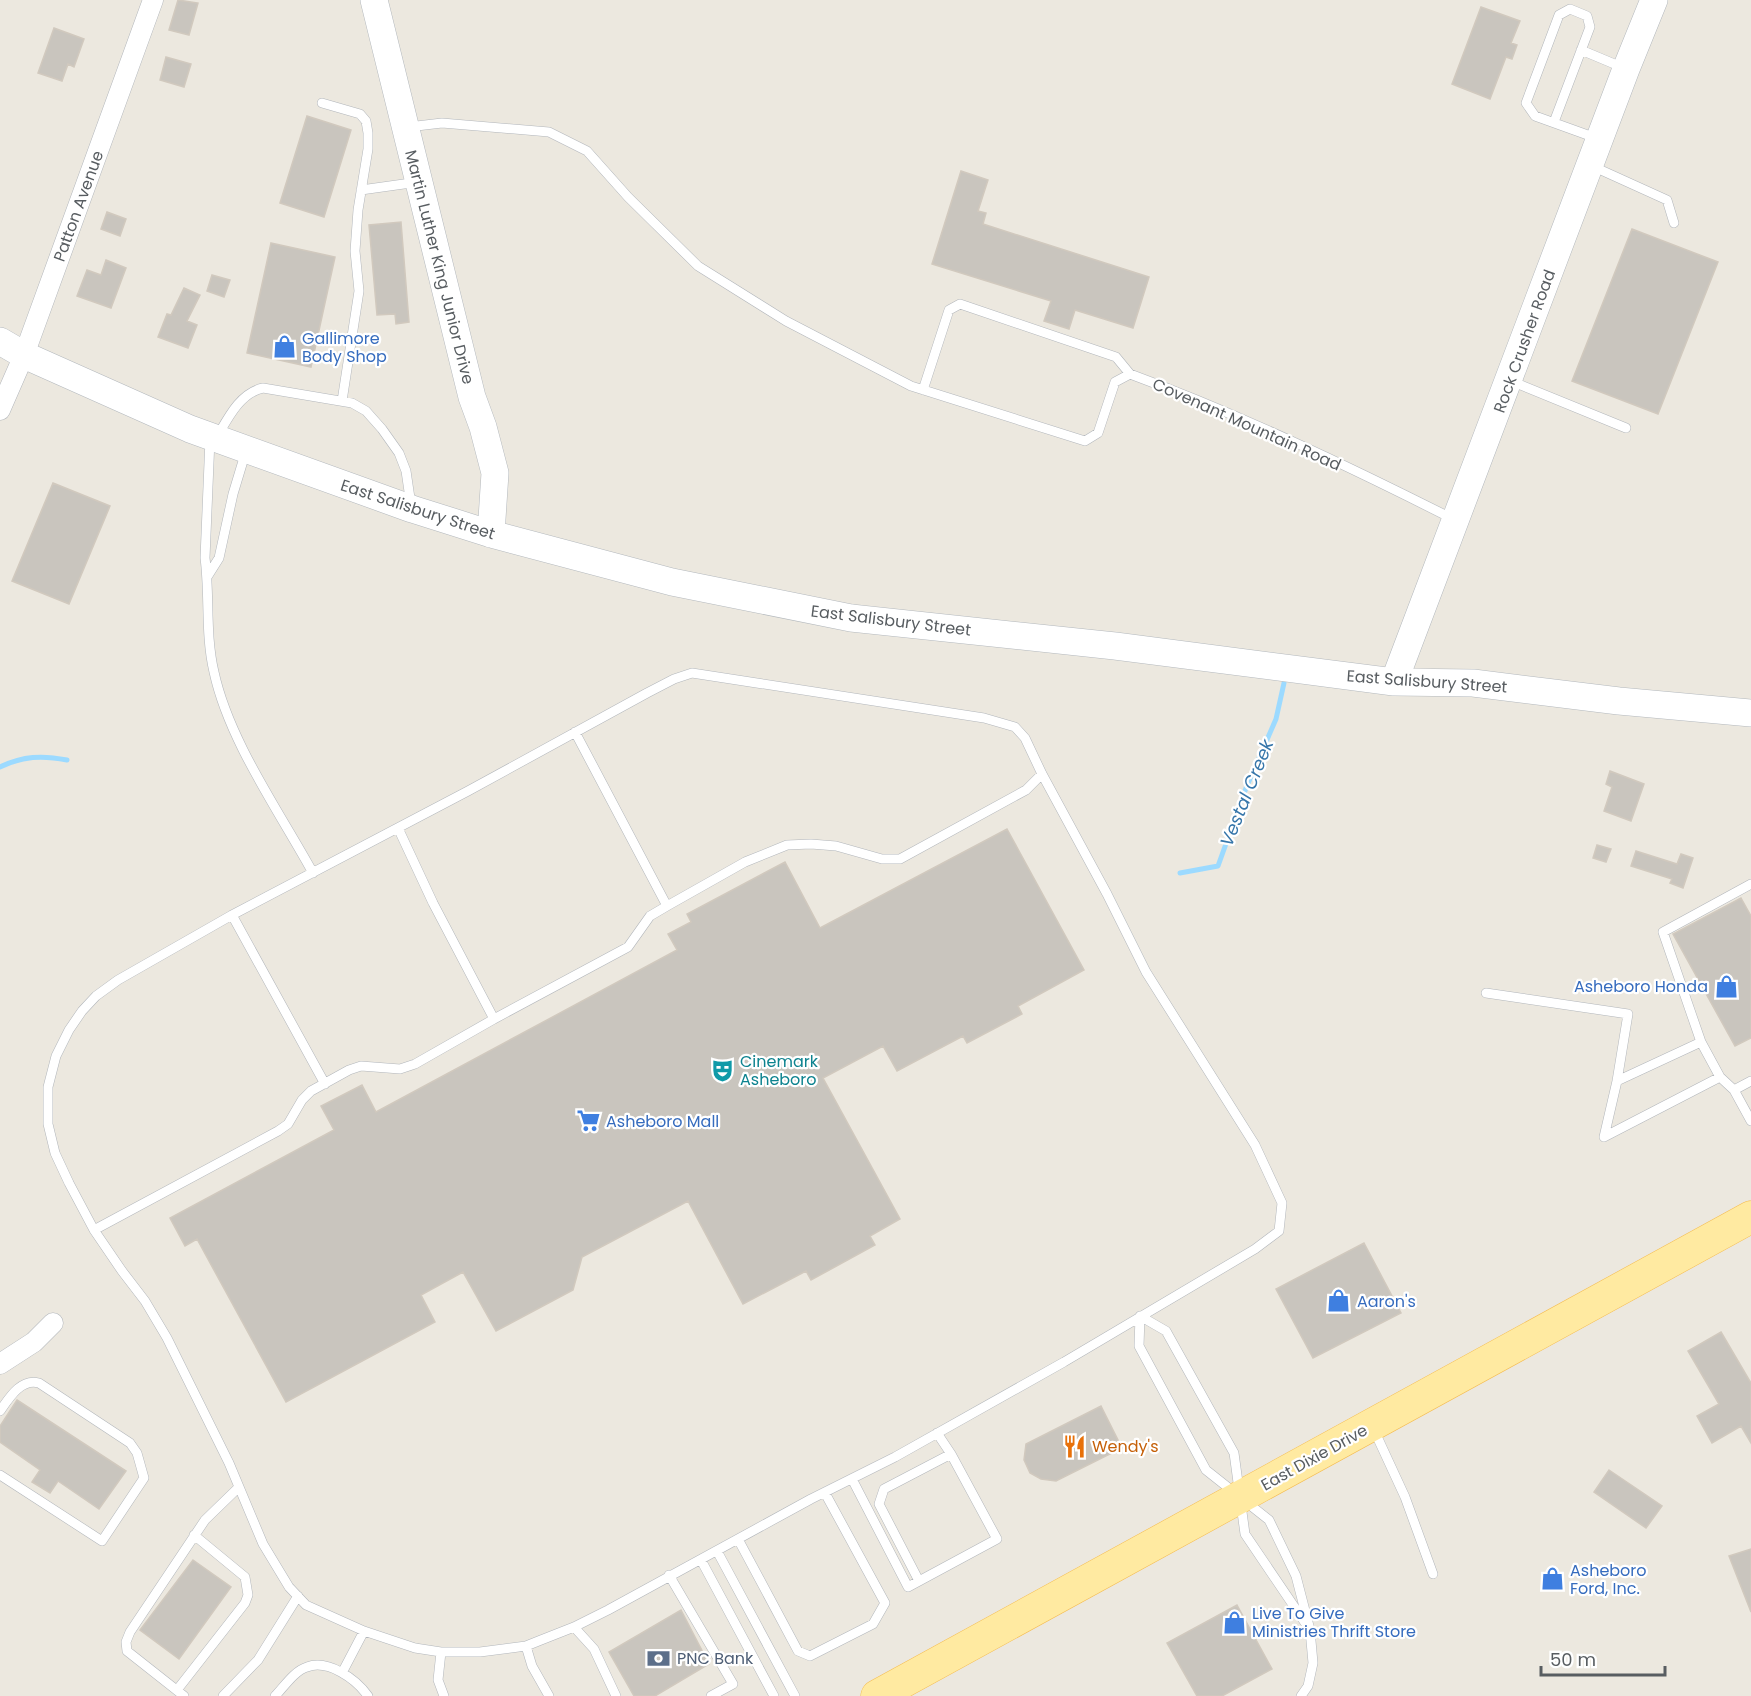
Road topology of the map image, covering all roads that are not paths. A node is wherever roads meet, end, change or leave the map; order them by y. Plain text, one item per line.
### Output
1 (153, 0) edge
2 (374, 0) edge
3 (1654, 0) edge
4 (1581, 50) junction
5 (1626, 69) junction
6 (322, 103) dead end
7 (1554, 122) junction
8 (406, 127) junction
9 (1599, 139) junction
10 (1589, 165) junction
11 (418, 182) junction
12 (361, 190) junction
13 (1674, 223) dead end
14 (0, 340) edge
15 (24, 355) junction
16 (1130, 374) junction
17 (1509, 380) junction
18 (923, 390) junction
19 (342, 401) junction
20 (0, 410) edge
21 (1626, 428) dead end
22 (213, 438) junction
23 (246, 450) junction
24 (412, 509) junction
25 (1456, 520) junction
26 (491, 534) junction
27 (207, 577) junction
28 (1394, 682) junction
29 (1751, 713) edge
30 (575, 732) junction
31 (1042, 774) junction
32 (398, 828) junction
33 (313, 873) junction
34 (1751, 884) edge
35 (667, 906) junction
36 (232, 915) junction
37 (1486, 993) dead end
38 (494, 1019) junction
39 (1701, 1042) junction
40 (1720, 1077) junction
41 (1617, 1081) junction
42 (1751, 1081) edge
43 (325, 1084) junction
44 (1734, 1090) junction
45 (1751, 1121) edge
46 (1751, 1216) edge
47 (94, 1230) junction
48 (1140, 1316) junction
49 (53, 1323) dead end
50 (0, 1364) edge
51 (0, 1411) edge
52 (1372, 1425) junction
53 (937, 1433) junction
54 (951, 1454) junction
55 (0, 1475) edge
56 (852, 1479) junction
57 (238, 1488) junction
58 (825, 1493) junction
59 (1240, 1497) junction
60 (194, 1535) junction
61 (738, 1539) junction
62 (717, 1551) junction
63 (701, 1560) junction
64 (1433, 1574) dead end
65 (669, 1575) junction
66 (919, 1581) junction
67 (298, 1596) junction
68 (574, 1627) junction
69 (1310, 1630) junction
70 (364, 1631) junction
71 (526, 1646) junction
72 (441, 1652) junction
73 (343, 1671) junction
74 (180, 1693) edge
75 (223, 1696) edge
76 (275, 1696) edge
77 (368, 1696) edge
78 (444, 1696) edge
79 (549, 1696) edge
80 (616, 1696) edge
81 (711, 1696) edge
82 (774, 1696) edge
83 (795, 1696) edge
84 (877, 1696) edge
85 (1301, 1696) edge

1 - 15 street, Patton Avenue
2 - 8 main road, Martin Luther King Junior Drive
3 - 5 main road, Rock Crusher Road
4 - 5 lane
4 - 7 lane
4 - 7 lane
5 - 9 main road, Rock Crusher Road
6 - 12 lane
7 - 9 lane
8 - 11 main road, Martin Luther King Junior Drive
8 - 18 lane
9 - 10 main road, Rock Crusher Road
10 - 13 lane
10 - 17 main road, Rock Crusher Road
11 - 12 lane
11 - 26 main road, Martin Luther King Junior Drive
12 - 19 lane
14 - 15 main road, East Salisbury Street
15 - 20 street, Patton Avenue
15 - 22 main road, East Salisbury Street
16 - 18 lane
16 - 18 lane
16 - 25 lane, Covenant Mountain Road
17 - 21 lane
17 - 25 main road, Rock Crusher Road
19 - 22 lane
19 - 24 lane
22 - 23 main road, East Salisbury Street
22 - 27 lane
23 - 24 main road, East Salisbury Street
23 - 27 lane
24 - 26 main road, East Salisbury Street
25 - 28 main road, Rock Crusher Road
26 - 28 main road, East Salisbury Street
27 - 33 lane
28 - 29 main road, East Salisbury Street
30 - 31 lane
30 - 32 lane
30 - 35 lane
31 - 35 lane
31 - 48 lane
32 - 33 lane
32 - 38 lane
33 - 36 lane
34 - 39 lane
35 - 38 lane
36 - 43 lane
36 - 47 lane
37 - 41 lane
38 - 43 lane
39 - 40 lane
39 - 41 lane
40 - 41 lane
40 - 44 lane
42 - 44 lane
43 - 47 lane
44 - 45 lane
46 - 52 main road, East Dixie Drive
47 - 57 lane
48 - 53 lane
48 - 59 lane
48 - 59 lane
49 - 50 street
51 - 55 lane
52 - 59 main road, East Dixie Drive
52 - 64 lane
53 - 54 lane
53 - 56 lane
54 - 66 lane
54 - 66 lane
56 - 58 lane
56 - 66 lane
57 - 60 lane
57 - 67 lane
58 - 61 lane
58 - 61 lane
59 - 69 lane
59 - 69 lane
59 - 84 main road, East Dixie Drive
60 - 74 lane
60 - 74 lane
61 - 62 lane
62 - 63 lane
62 - 83 lane
63 - 65 lane
63 - 82 lane
65 - 68 lane
65 - 81 lane
67 - 70 lane
67 - 75 lane
68 - 71 lane
68 - 80 lane
69 - 85 lane
70 - 72 lane
70 - 73 lane
71 - 72 lane
71 - 79 lane
72 - 78 lane
73 - 76 lane
73 - 77 lane

